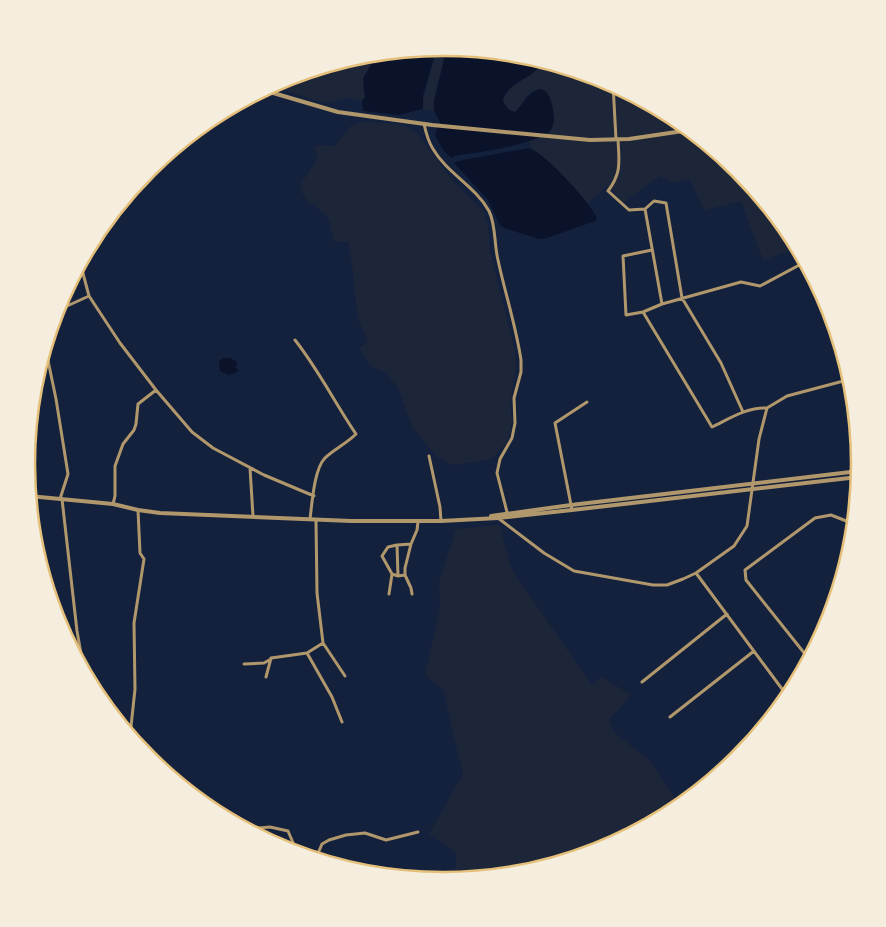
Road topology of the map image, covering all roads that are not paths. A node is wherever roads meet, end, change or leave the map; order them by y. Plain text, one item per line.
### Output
1 (274, 93) edge
2 (614, 94) edge
3 (424, 124) junction
4 (680, 131) edge
5 (617, 139) junction
6 (645, 210) junction
7 (652, 250) junction
8 (799, 265) edge
9 (83, 272) edge
10 (89, 296) junction
11 (682, 298) junction
12 (662, 304) junction
13 (66, 306) edge
14 (643, 312) junction
15 (295, 340) dead end
16 (48, 361) edge
17 (842, 381) edge
18 (156, 390) junction
19 (587, 402) dead end
20 (767, 408) junction
21 (743, 412) junction
22 (429, 456) dead end
23 (250, 467) junction
24 (851, 473) edge
25 (850, 478) edge
26 (752, 484) junction
27 (751, 490) junction
28 (314, 496) junction
29 (36, 497) edge
30 (61, 499) junction
31 (113, 504) junction
32 (572, 508) junction
33 (138, 510) junction
34 (508, 515) junction
35 (253, 516) junction
36 (479, 518) junction
37 (498, 518) junction
38 (310, 519) junction
39 (316, 520) junction
40 (441, 521) junction
41 (847, 521) edge
42 (418, 522) junction
43 (411, 544) junction
44 (397, 545) junction
45 (696, 573) junction
46 (392, 574) junction
47 (405, 575) junction
48 (398, 576) junction
49 (389, 594) dead end
50 (412, 594) dead end
51 (726, 614) junction
52 (323, 643) junction
53 (80, 650) edge
54 (754, 651) junction
55 (307, 653) junction
56 (803, 654) edge
57 (271, 658) junction
58 (244, 664) dead end
59 (266, 676) dead end
60 (345, 676) dead end
61 (642, 682) dead end
62 (782, 689) edge
63 (670, 717) dead end
64 (342, 722) dead end
65 (131, 727) edge
66 (261, 828) edge
67 (418, 832) dead end
68 (293, 842) edge
69 (319, 852) edge

1 - 3 street
2 - 5 street
3 - 5 street
3 - 34 street
4 - 5 street
5 - 6 street
6 - 7 street
6 - 11 street
7 - 12 street
7 - 14 street
8 - 11 street
9 - 10 street
10 - 13 street
10 - 18 street
11 - 12 street
11 - 21 street
12 - 14 street
14 - 21 street
15 - 28 street
16 - 30 street
17 - 20 street
18 - 23 street
18 - 31 street
19 - 32 street
20 - 21 street
20 - 26 street
22 - 40 street
23 - 28 street
23 - 35 street
24 - 26 street
25 - 27 street
26 - 27 street
26 - 32 street
27 - 32 street
27 - 45 street
28 - 38 street
29 - 30 street
30 - 31 street
30 - 53 street
31 - 33 street
32 - 34 street
33 - 35 street
33 - 65 street
34 - 36 street
34 - 37 street
35 - 38 street
36 - 37 street
36 - 40 street
37 - 45 street
38 - 39 street
39 - 42 street
39 - 52 street
40 - 42 street
41 - 56 street
42 - 43 street
43 - 44 street
43 - 47 street
44 - 46 street
44 - 48 street
45 - 51 street
46 - 48 street
46 - 49 street
47 - 48 street
47 - 50 street
51 - 54 street
51 - 61 street
52 - 55 street
52 - 60 street
54 - 62 street
54 - 63 street
55 - 57 street
55 - 64 street
57 - 58 street
57 - 59 street
66 - 68 street
67 - 69 street

